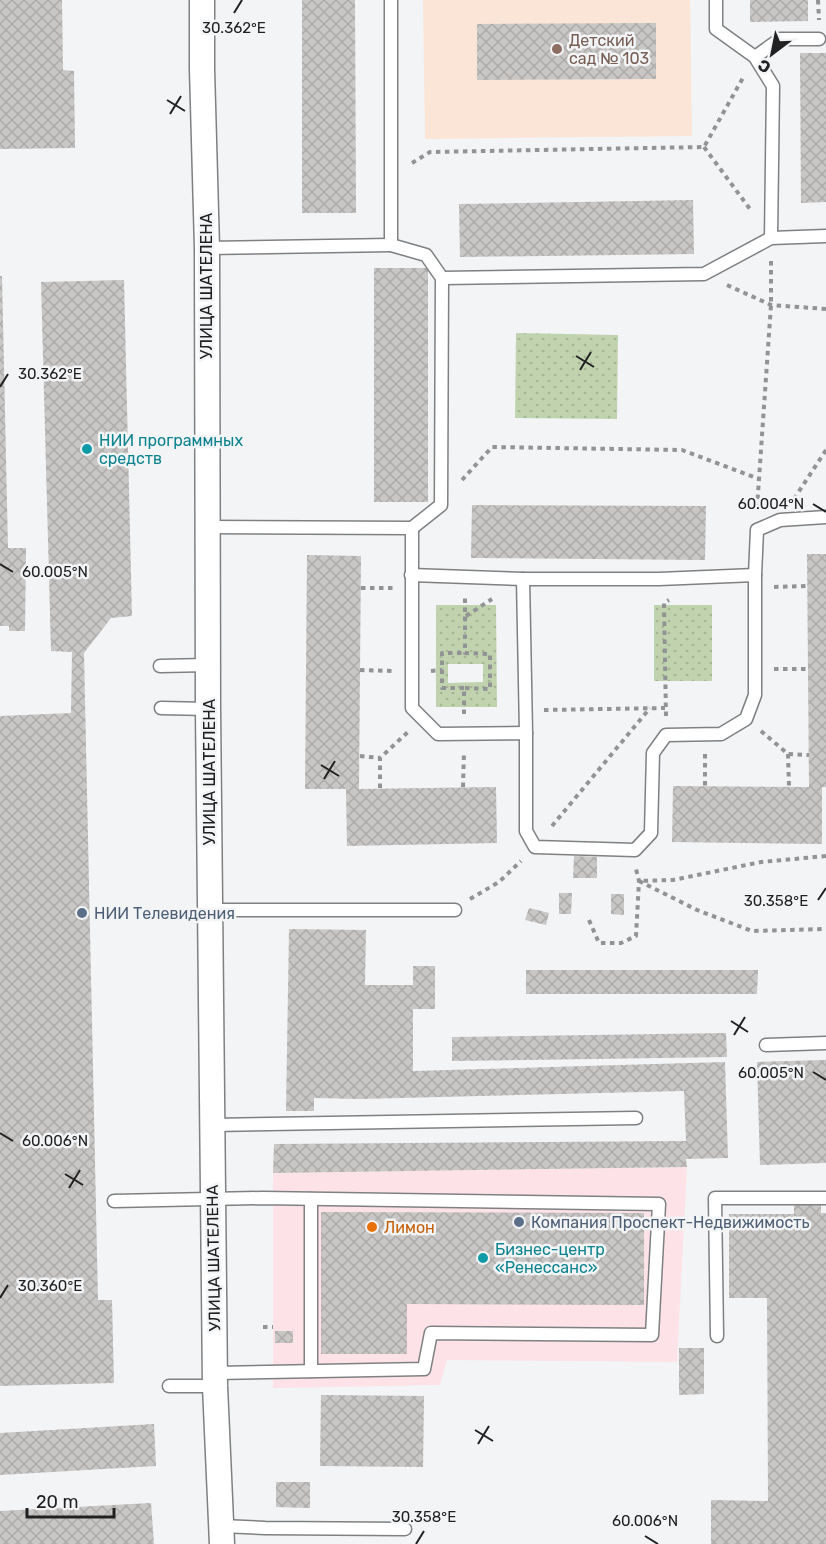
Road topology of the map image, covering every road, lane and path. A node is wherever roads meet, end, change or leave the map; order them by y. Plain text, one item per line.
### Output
1 (202, 0) edge
2 (391, 0) edge
3 (716, 0) edge
4 (819, 39) dead end
5 (755, 57) junction
6 (704, 147) junction
7 (391, 176) junction
8 (826, 236) edge
9 (771, 238) junction
10 (391, 245) junction
11 (207, 248) junction
12 (704, 274) junction
13 (442, 278) junction
14 (771, 305) junction
15 (826, 309) edge
16 (826, 450) edge
17 (759, 479) junction
18 (441, 505) junction
19 (826, 517) edge
20 (780, 520) junction
21 (207, 526) junction
22 (412, 528) junction
23 (757, 530) junction
24 (411, 575) junction
25 (465, 577) junction
26 (702, 577) junction
27 (523, 579) junction
28 (755, 581) junction
29 (807, 586) dead end
30 (361, 588) dead end
31 (411, 588) junction
32 (465, 653) junction
33 (208, 665) junction
34 (160, 666) dead end
35 (755, 669) junction
36 (808, 669) dead end
37 (360, 670) dead end
38 (412, 671) junction
39 (464, 688) junction
40 (161, 708) dead end
41 (650, 708) junction
42 (665, 708) junction
43 (208, 709) junction
44 (525, 710) junction
45 (423, 719) junction
46 (746, 719) junction
47 (526, 733) junction
48 (464, 734) junction
49 (705, 734) junction
50 (666, 735) junction
51 (788, 754) junction
52 (809, 754) dead end
53 (360, 756) dead end
54 (380, 758) junction
55 (705, 786) dead end
56 (789, 786) dead end
57 (463, 787) dead end
58 (380, 788) dead end
59 (535, 847) junction
60 (635, 850) junction
61 (826, 856) edge
62 (639, 881) junction
63 (210, 910) junction
64 (455, 910) joint
65 (589, 920) dead end
66 (826, 929) edge
67 (826, 1043) edge
68 (766, 1045) dead end
69 (636, 1118) dead end
70 (212, 1125) junction
71 (826, 1198) edge
72 (311, 1199) junction
73 (213, 1200) junction
74 (114, 1201) dead end
75 (263, 1327) dead end
76 (273, 1327) dead end
77 (717, 1336) dead end
78 (311, 1371) junction
79 (215, 1379) junction
80 (170, 1386) dead end
81 (405, 1529) dead end
82 (222, 1535) edge

1 - 11 street, УЛИЦА ШАТЕЛЕНА
2 - 7 lane
3 - 5 lane
4 - 5 lane
5 - 6 path
5 - 9 lane
6 - 7 path
6 - 9 path
7 - 10 lane
8 - 9 lane
9 - 12 lane
9 - 14 path
10 - 11 lane
10 - 13 lane
11 - 21 street, УЛИЦА ШАТЕЛЕНА
12 - 13 lane
12 - 14 path
13 - 18 lane
14 - 15 path
14 - 17 path
16 - 20 path
17 - 18 path
17 - 23 path
18 - 22 lane
19 - 20 lane
20 - 23 lane
21 - 22 lane
21 - 33 street, УЛИЦА ШАТЕЛЕНА
22 - 24 lane
23 - 28 lane
24 - 25 lane
24 - 31 lane
25 - 27 lane
25 - 32 path
26 - 27 lane
26 - 28 lane
26 - 42 path
27 - 44 lane
28 - 29 path
28 - 35 lane
30 - 31 path
31 - 38 lane
32 - 39 path
32 - 39 path
33 - 34 lane
33 - 43 street, УЛИЦА ШАТЕЛЕНА
35 - 36 path
35 - 46 lane
37 - 38 path
38 - 45 lane
39 - 48 path
40 - 43 lane
41 - 42 path
41 - 44 path
41 - 59 path
42 - 50 path
43 - 63 street, УЛИЦА ШАТЕЛЕНА
44 - 47 lane
45 - 48 lane
45 - 54 path
46 - 49 lane
46 - 51 path
47 - 48 lane
47 - 59 lane
48 - 57 path
49 - 50 lane
49 - 55 path
50 - 60 lane
51 - 52 path
51 - 56 path
53 - 54 path
54 - 58 path
59 - 60 lane
59 - 64 path
60 - 62 path
61 - 62 path
62 - 65 path
62 - 66 path
63 - 64 lane
63 - 70 street, УЛИЦА ШАТЕЛЕНА
67 - 68 lane
69 - 70 lane
70 - 73 street, УЛИЦА ШАТЕЛЕНА
71 - 77 lane
72 - 73 lane
72 - 78 lane
72 - 78 lane
73 - 74 lane
73 - 79 street, УЛИЦА ШАТЕЛЕНА
75 - 76 path
78 - 79 lane
79 - 80 lane
79 - 82 street, УЛИЦА ШАТЕЛЕНА
81 - 82 lane

